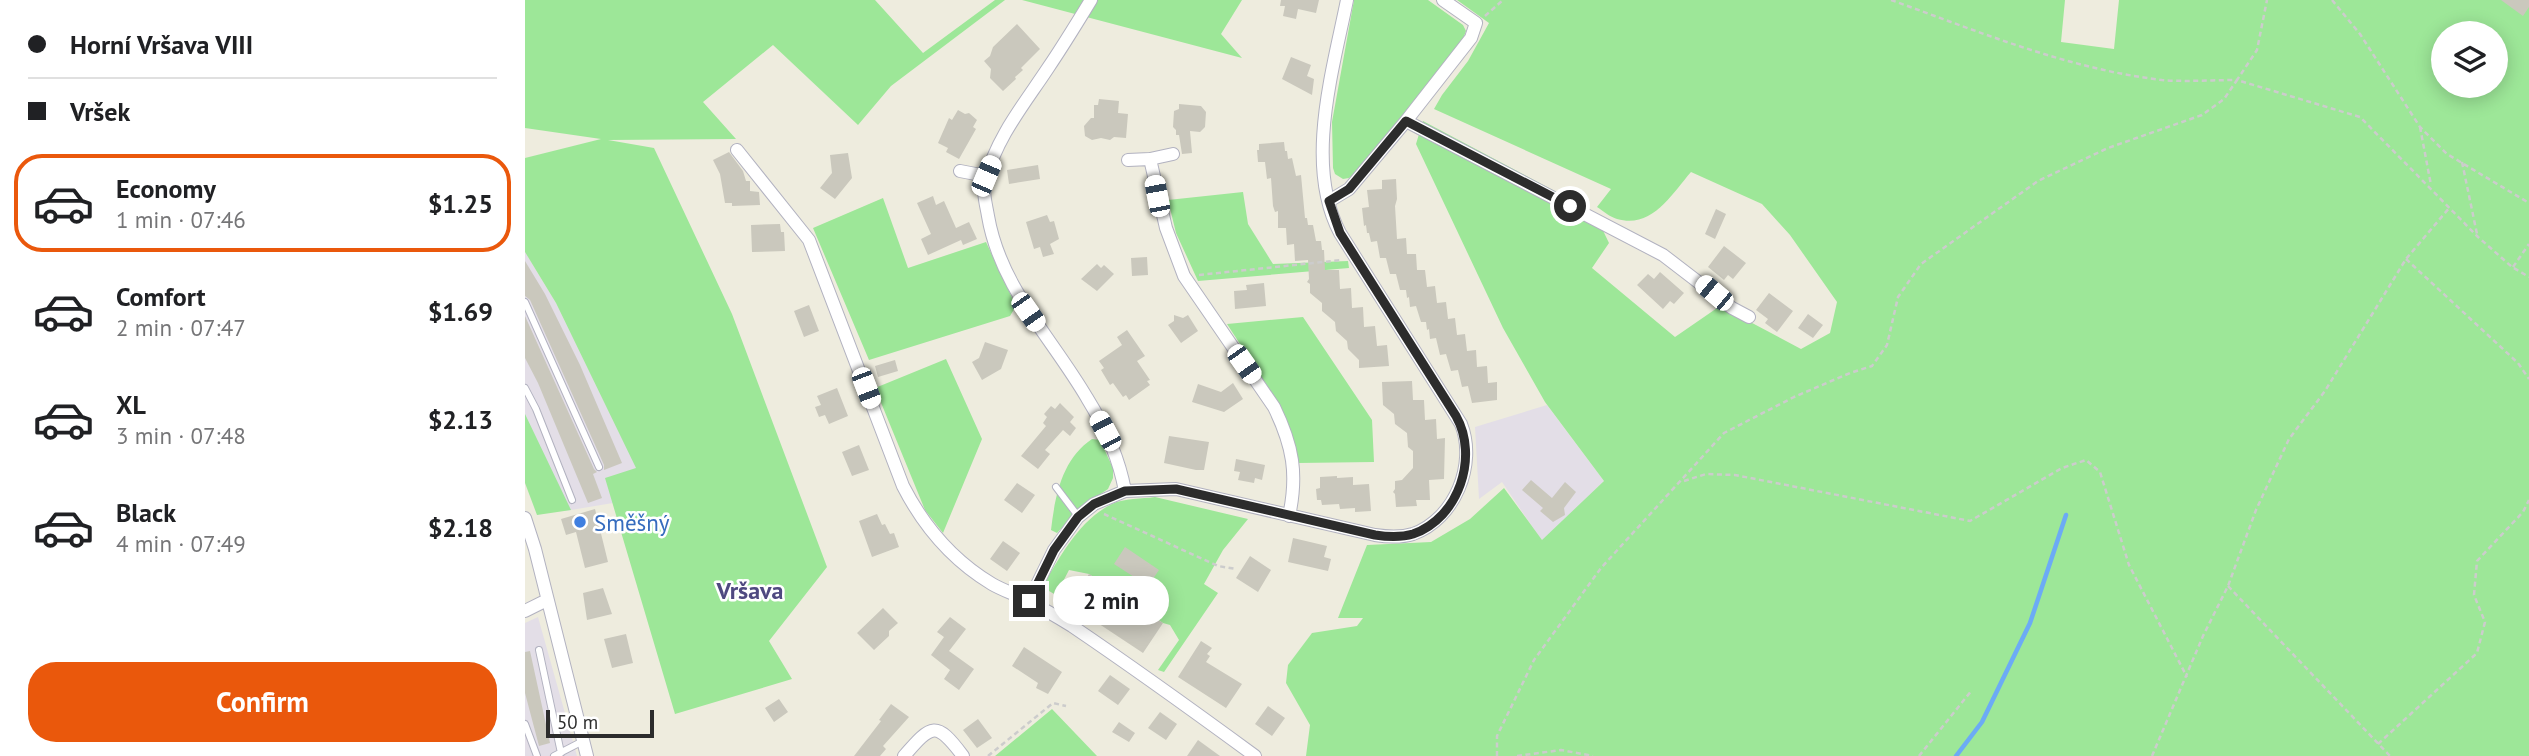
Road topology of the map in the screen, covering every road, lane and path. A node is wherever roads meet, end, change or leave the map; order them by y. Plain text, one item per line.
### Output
1 (1091, 0) edge
2 (1347, 0) edge
3 (1443, 0) edge
4 (1503, 0) edge
5 (1891, 0) edge
6 (2267, 0) edge
7 (2332, 0) edge
8 (1476, 23) junction
9 (2237, 80) junction
10 (1406, 121) junction
11 (2420, 127) junction
12 (737, 150) dead end
13 (1173, 154) dead end
14 (1150, 159) junction
15 (1128, 160) dead end
16 (2462, 162) junction
17 (960, 171) dead end
18 (986, 176) junction
19 (2431, 188) junction
20 (1329, 201) junction
21 (2529, 203) edge
22 (2449, 207) junction
23 (2478, 237) junction
24 (2529, 244) edge
25 (1356, 257) junction
26 (2406, 259) junction
27 (2512, 267) junction
28 (1184, 276) junction
29 (2529, 277) edge
30 (525, 302) edge
31 (1749, 317) dead end
32 (2529, 379) edge
33 (525, 388) edge
34 (599, 467) dead end
35 (1682, 482) junction
36 (1056, 487) dead end
37 (1125, 491) junction
38 (572, 500) dead end
39 (2529, 500) edge
40 (1090, 507) junction
41 (1289, 516) junction
42 (1078, 517) junction
43 (525, 518) edge
44 (1236, 569) dead end
45 (2228, 586) junction
46 (547, 600) junction
47 (1029, 601) junction
48 (525, 611) edge
49 (539, 649) dead end
50 (2187, 677) junction
51 (1972, 690) dead end
52 (1066, 706) dead end
53 (525, 724) edge
54 (583, 741) junction
55 (2378, 744) junction
56 (558, 754) edge
57 (537, 756) edge
58 (587, 756) edge
59 (904, 756) edge
60 (963, 756) edge
61 (988, 756) edge
62 (1255, 756) edge
63 (1497, 756) edge
64 (1517, 756) edge
65 (1593, 756) edge
66 (1919, 756) edge
67 (2152, 756) edge
68 (2389, 756) edge

1 - 18 street
2 - 20 street
3 - 8 street
4 - 8 path
5 - 9 path
6 - 9 path
7 - 11 path
8 - 10 street
9 - 19 path
9 - 35 path
10 - 20 street
10 - 31 street
11 - 16 path
11 - 19 path
12 - 47 street
13 - 14 street
14 - 15 street
14 - 28 street
16 - 21 path
16 - 23 path
17 - 18 street
18 - 37 street
19 - 22 path
20 - 25 street
22 - 23 path
22 - 26 path
23 - 27 path
24 - 27 path
25 - 28 path
25 - 41 street
26 - 32 path
26 - 45 path
27 - 29 path
28 - 41 street
30 - 34 lane
33 - 38 lane
35 - 50 path
35 - 63 path
36 - 42 lane
37 - 40 street
37 - 41 street
39 - 55 path
40 - 42 street
40 - 44 path
42 - 47 street
43 - 46 street
45 - 50 path
45 - 55 path
46 - 48 street
46 - 54 street
47 - 62 street
49 - 56 lane
50 - 67 path
51 - 66 path
52 - 61 path
53 - 57 lane
54 - 56 lane
54 - 58 street
55 - 68 path
59 - 60 street
64 - 65 path

